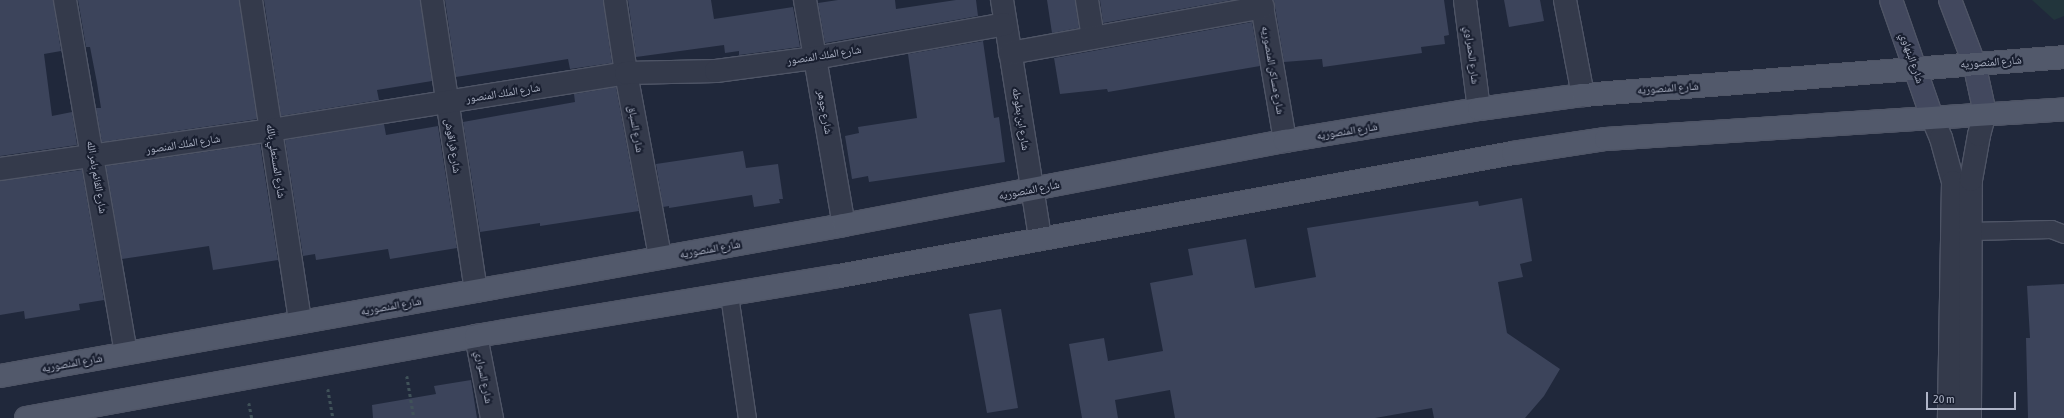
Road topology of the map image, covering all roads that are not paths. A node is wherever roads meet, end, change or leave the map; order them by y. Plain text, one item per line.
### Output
1 (65, 0) edge
2 (250, 0) edge
3 (432, 0) edge
4 (615, 0) edge
5 (805, 0) edge
6 (1002, 0) edge
7 (1087, 0) edge
8 (1465, 0) edge
9 (1565, 0) edge
10 (1891, 0) edge
11 (1950, 0) edge
12 (1262, 4) edge
13 (1006, 24) junction
14 (1093, 38) junction
15 (1010, 53) junction
16 (2064, 57) edge
17 (816, 58) junction
18 (1974, 63) junction
19 (1915, 68) junction
20 (626, 73) junction
21 (1583, 95) junction
22 (446, 102) junction
23 (1479, 109) junction
24 (2064, 109) edge
25 (1985, 113) junction
26 (1932, 117) junction
27 (271, 130) junction
28 (1285, 141) junction
29 (94, 157) junction
30 (0, 169) edge
31 (1032, 190) junction
32 (844, 225) junction
33 (1971, 231) junction
34 (2064, 234) edge
35 (1040, 238) junction
36 (660, 257) junction
37 (476, 291) junction
38 (729, 295) junction
39 (300, 322) junction
40 (476, 336) junction
41 (126, 354) junction
42 (0, 376) edge
43 (96, 412) edge
44 (26, 418) edge
45 (492, 418) edge
46 (747, 418) edge
47 (1949, 418) edge
48 (1970, 418) edge

1 - 29 street, شارع القائم بامر الله
2 - 27 street, شارع المستعلي بالله
3 - 22 street, شارع قراقوش
4 - 20 street, شارع السباق
5 - 17 street, شارع جوهر
6 - 13 street, شارع ابن بطوطه
7 - 14 street
8 - 23 street, شارع الحمراوي
9 - 21 street
10 - 19 main road, شارع البنهاوي
11 - 18 main road
12 - 14 street
12 - 28 street, شارع مساكن المنصوريه
13 - 15 street, شارع ابن بطوطه
13 - 17 street, شارع الملك المنصور
14 - 15 street
15 - 31 street, شارع ابن بطوطه
16 - 18 main road, شارع المنصوريه
17 - 20 street, شارع الملك المنصور
17 - 32 street, شارع جوهر
18 - 19 main road, شارع المنصوريه
18 - 25 main road
19 - 21 main road, شارع المنصوريه
19 - 26 main road, شارع البنهاوي
20 - 22 street, شارع الملك المنصور
20 - 36 street, شارع السباق
21 - 23 main road, شارع المنصوريه
22 - 27 street, شارع الملك المنصور
22 - 37 street, شارع قراقوش
23 - 28 main road, شارع المنصوريه
24 - 25 main road
25 - 26 main road
25 - 33 street
26 - 35 main road
26 - 47 street
27 - 29 street, شارع الملك المنصور
27 - 39 street, شارع المستعلي بالله
28 - 31 main road, شارع المنصوريه
29 - 30 street, شارع الملك المنصور
29 - 41 street, شارع القائم بامر الله
31 - 32 main road, شارع المنصوريه
31 - 35 street, شارع ابن بطوطه
32 - 36 main road, شارع المنصوريه
33 - 34 lane
33 - 48 street
35 - 38 main road
36 - 37 main road, شارع المنصوريه
37 - 39 main road, شارع المنصوريه
38 - 40 main road
38 - 46 lane
39 - 41 main road, شارع المنصوريه
40 - 43 main road
40 - 45 street, شارع السواري
41 - 42 main road, شارع المنصوريه
43 - 44 main road

